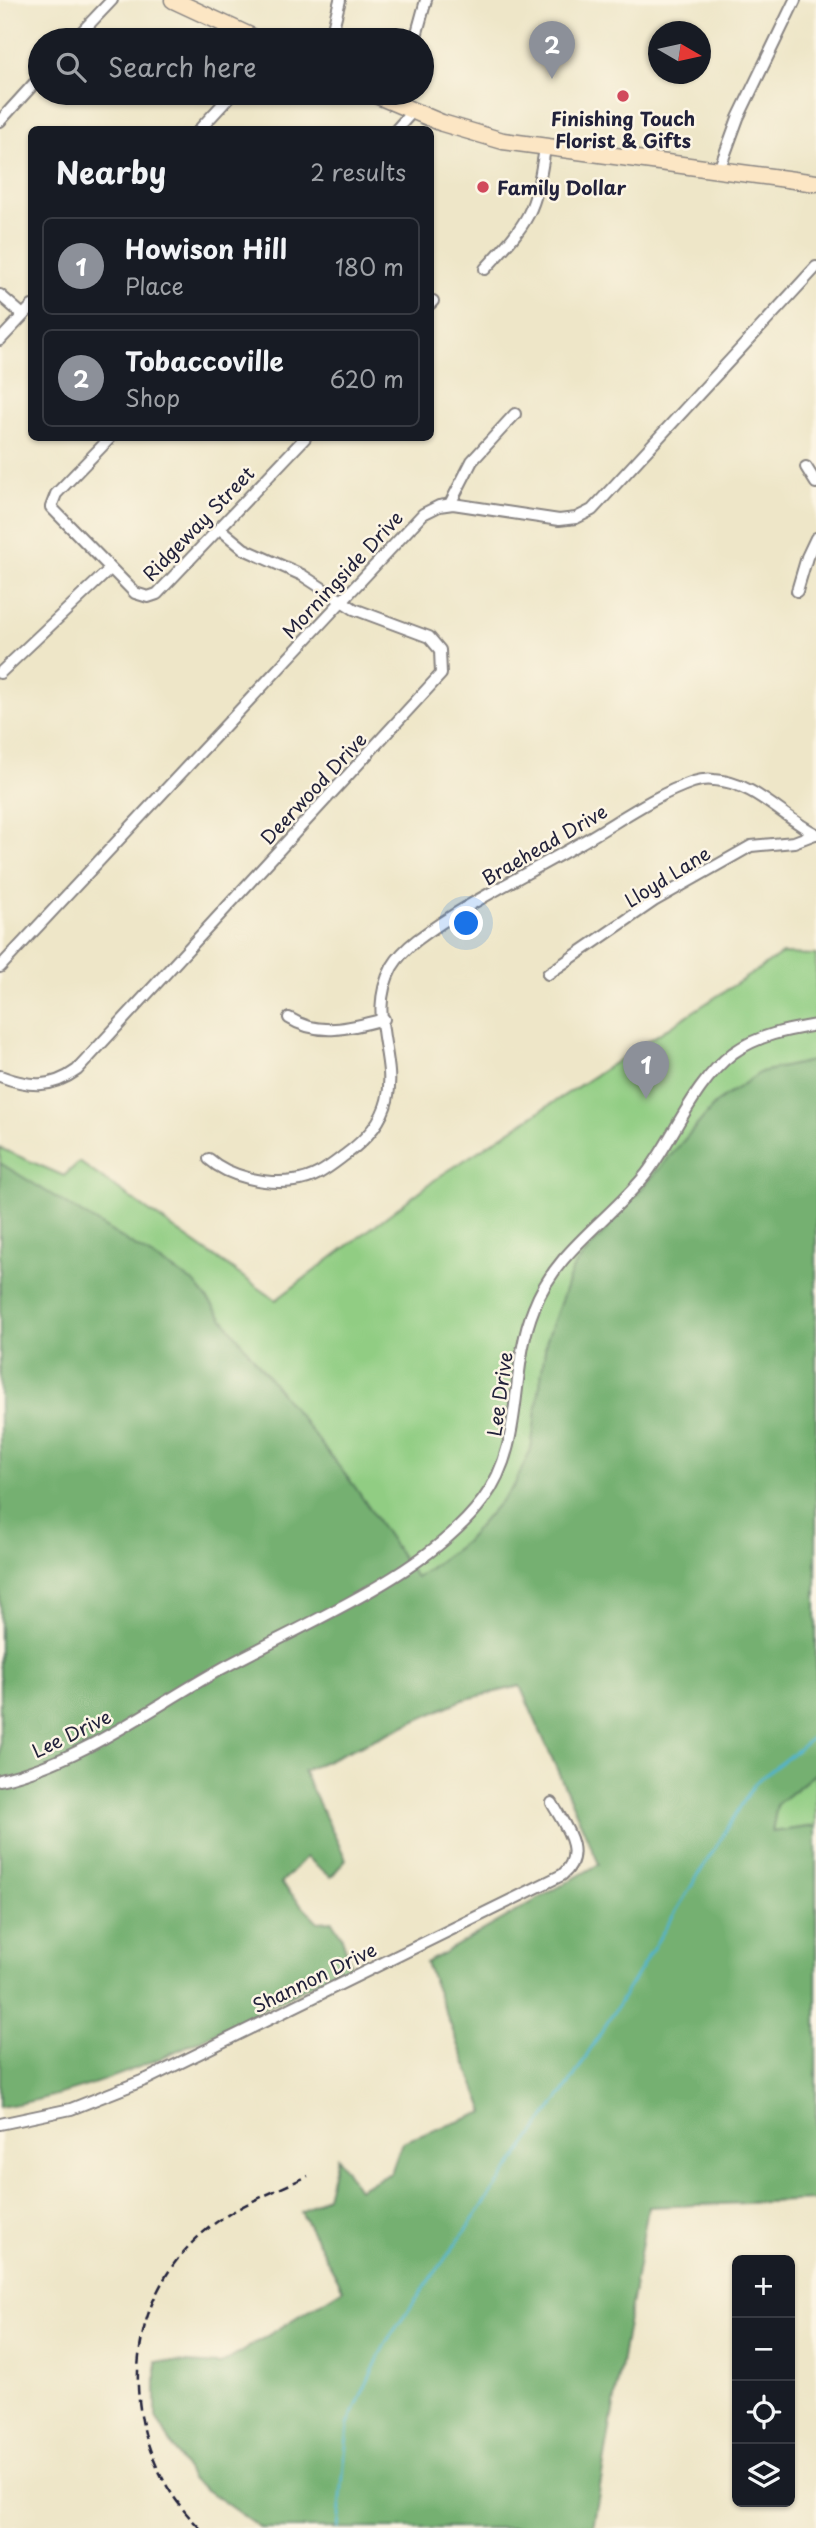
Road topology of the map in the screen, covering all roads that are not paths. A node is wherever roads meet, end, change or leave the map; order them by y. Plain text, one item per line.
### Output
1 (112, 0) edge
2 (340, 0) edge
3 (426, 0) edge
4 (795, 0) edge
5 (182, 2) edge
6 (85, 28) edge
7 (235, 28) edge
8 (333, 28) edge
9 (418, 28) edge
10 (28, 90) edge
11 (222, 105) edge
12 (404, 105) edge
13 (412, 112) junction
14 (0, 121) edge
15 (203, 126) edge
16 (400, 126) edge
17 (545, 148) junction
18 (719, 170) junction
19 (816, 183) edge
20 (816, 267) edge
21 (485, 269) dead end
22 (0, 295) edge
23 (28, 310) edge
24 (23, 315) junction
25 (0, 340) edge
26 (515, 414) dead end
27 (107, 441) edge
28 (302, 441) edge
29 (806, 467) dead end
30 (816, 483) edge
31 (450, 504) junction
32 (220, 529) junction
33 (816, 538) edge
34 (110, 569) junction
35 (797, 591) dead end
36 (342, 599) junction
37 (0, 673) edge
38 (816, 834) edge
39 (0, 967) edge
40 (548, 974) dead end
41 (289, 1018) dead end
42 (384, 1019) junction
43 (816, 1025) edge
44 (0, 1076) edge
45 (209, 1158) dead end
46 (0, 1780) edge
47 (552, 1803) dead end
48 (0, 2124) edge

1 - 6 street
2 - 8 street
3 - 9 street
4 - 18 street
5 - 7 main road
10 - 14 street
11 - 15 street
12 - 13 main road
13 - 16 street
13 - 17 main road
17 - 18 main road
17 - 21 street
18 - 19 main road
20 - 31 street
22 - 24 street
23 - 24 street
24 - 25 street
26 - 31 street
27 - 34 street
28 - 32 street, Ridgeway Street
29 - 30 street
31 - 36 street, Morningside Drive
32 - 34 street, Ridgeway Street
32 - 36 street, Deerwood Drive
33 - 35 street
34 - 37 street
36 - 39 street, Morningside Drive
36 - 44 street, Deerwood Drive
38 - 40 street, Lloyd Lane
38 - 42 street, Braehead Drive
41 - 42 street
42 - 45 street, Braehead Drive
43 - 46 street, Lee Drive
47 - 48 street, Shannon Drive

